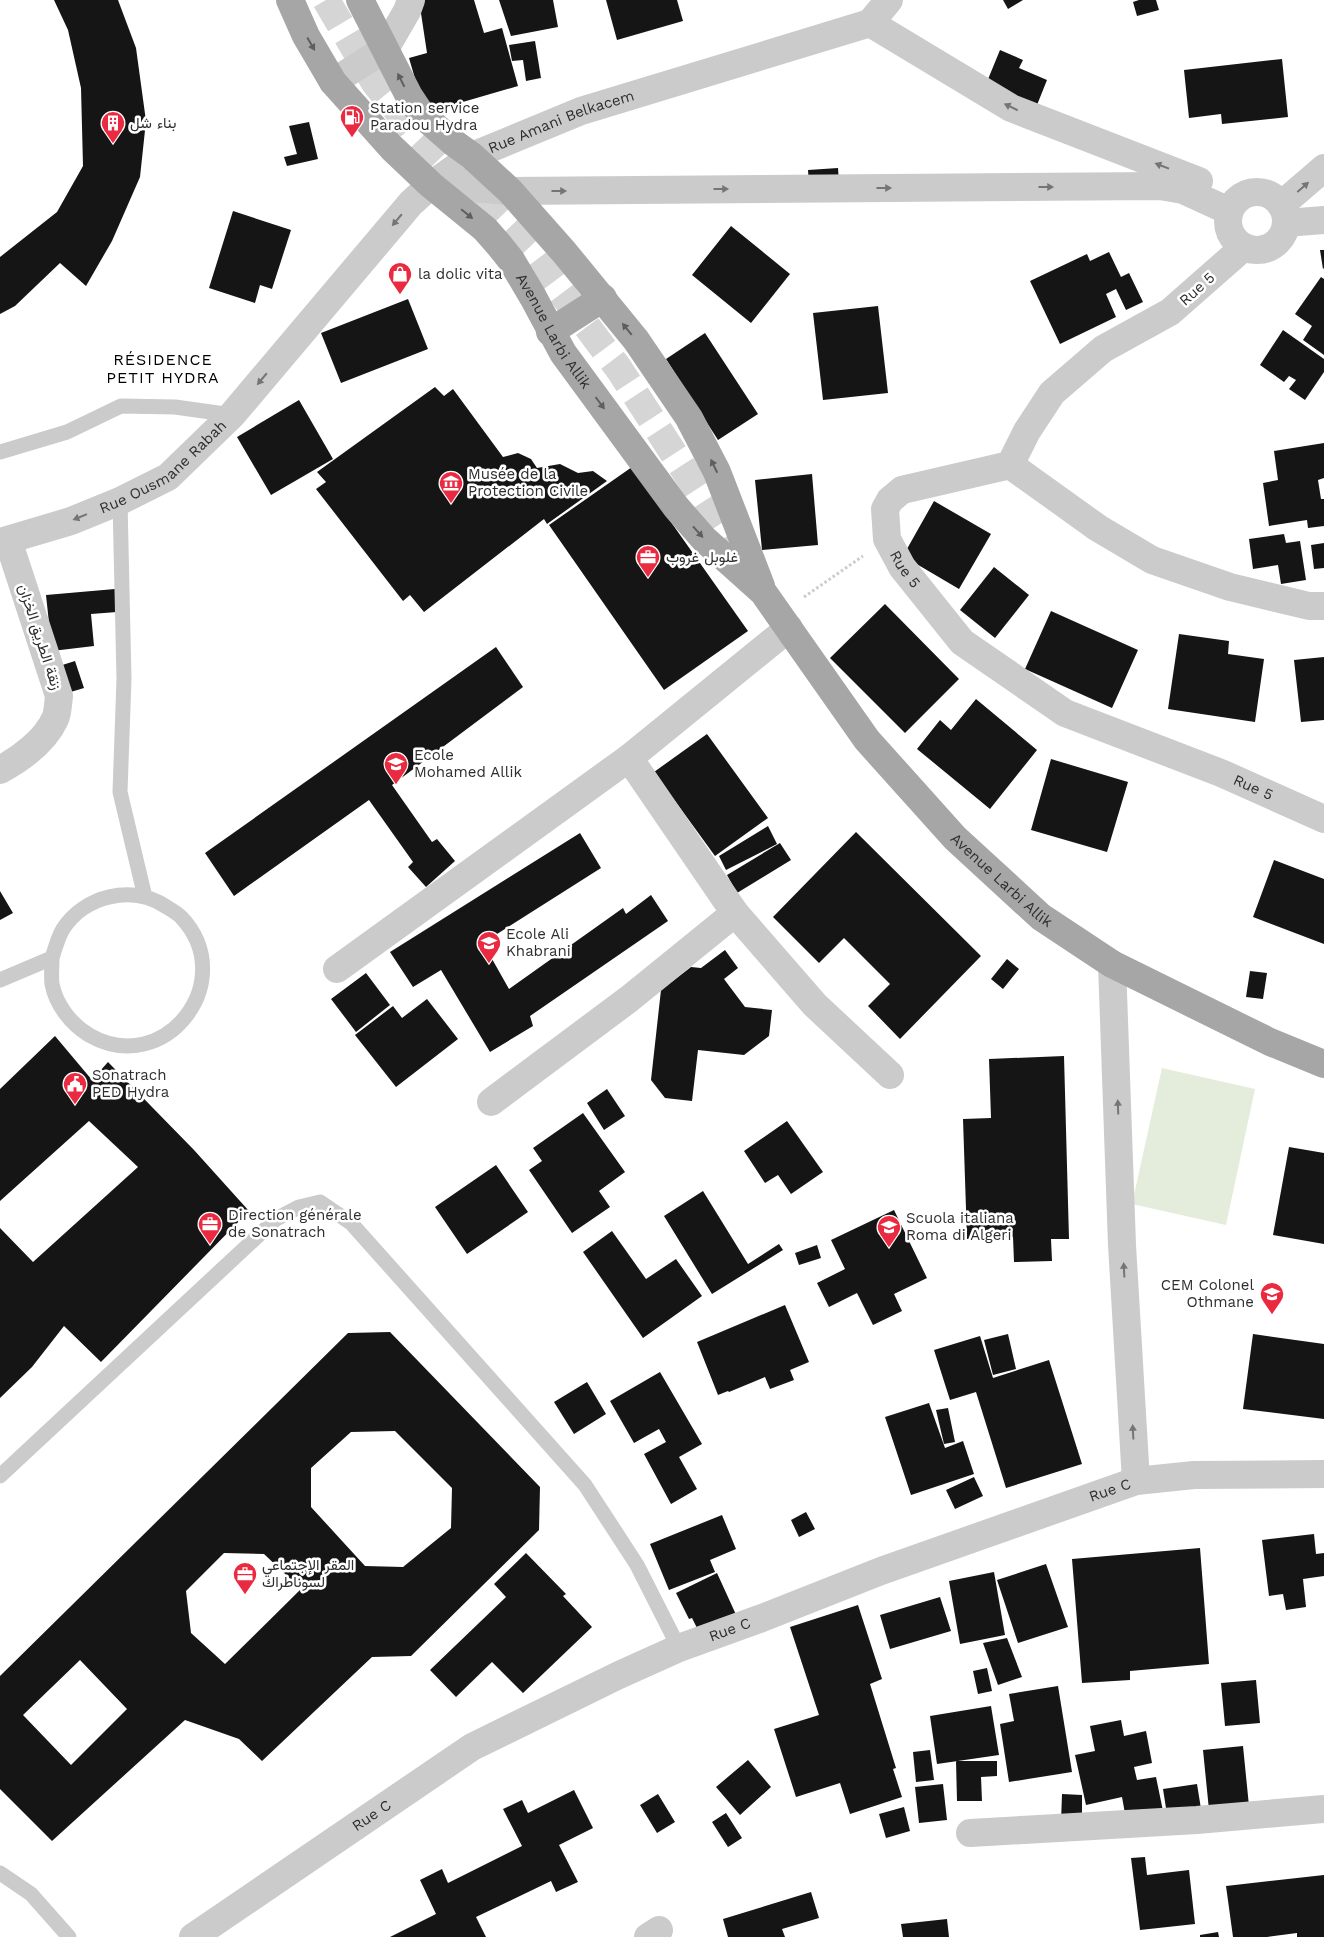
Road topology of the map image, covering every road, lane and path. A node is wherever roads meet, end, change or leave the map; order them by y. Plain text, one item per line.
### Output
1 (290, 0) edge
2 (360, 0) edge
3 (411, 0) edge
4 (889, 0) edge
5 (870, 23) junction
6 (385, 49) junction
7 (333, 82) junction
8 (472, 156) junction
9 (1324, 168) edge
10 (431, 185) junction
11 (510, 191) junction
12 (1235, 204) junction
13 (1284, 214) junction
14 (1324, 220) edge
15 (1244, 247) junction
16 (603, 298) junction
17 (550, 332) junction
18 (293, 342) joint
19 (232, 415) junction
20 (0, 452) edge
21 (1010, 465) junction
22 (120, 502) junction
23 (887, 539) junction
24 (4, 541) edge
25 (763, 592) junction
26 (1324, 606) edge
27 (784, 621) junction
28 (630, 758) junction
29 (0, 770) edge
30 (1324, 819) edge
31 (144, 897) junction
32 (735, 913) junction
33 (52, 958) junction
34 (1112, 964) junction
35 (337, 969) dead end
36 (0, 980) edge
37 (1324, 1064) edge
38 (890, 1075) dead end
39 (491, 1102) dead end
40 (1324, 1474) edge
41 (0, 1476) edge
42 (1136, 1480) junction
43 (679, 1648) junction
44 (1324, 1809) edge
45 (970, 1832) dead end
46 (0, 1873) edge
47 (69, 1937) edge
48 (193, 1937) edge

1 -> 7 main road, Avenue Larbi Allik
2 - 6 main road, Avenue Larbi Allik
3 - 6 street
4 - 5 street
5 - 8 street, Rue Amani Belkacem
12 -> 5 street
6 - 7 street
8 -> 6 main road, Avenue Larbi Allik
7 - 10 main road, Avenue Larbi Allik
8 - 10 street, Rue Amani Belkacem
8 - 11 main road, Avenue Larbi Allik
13 -> 9 street
10 - 11 street
10 -> 17 main road, Avenue Larbi Allik
10 -> 18 street, Rue Amani Belkacem
11 -> 12 street
11 - 16 main road, Avenue Larbi Allik
12 - 13 street
12 - 15 street
13 - 14 street
13 - 15 street
15 - 21 street, Rue 5
16 - 17 main road
25 -> 16 main road, Avenue Larbi Allik
17 -> 25 main road, Avenue Larbi Allik
18 -> 19 street, Rue Ousmane Rabah
19 - 20 lane
19 - 22 street, Rue Ousmane Rabah
21 - 23 street, Rue 5
21 - 26 street
22 -> 24 street, Rue Ousmane Rabah
22 - 31 lane
23 - 27 path
23 - 30 street, Rue 5
24 - 29 street, زنقة الطريق الخزان
25 - 27 main road, Avenue Larbi Allik
27 - 28 street
27 - 34 main road, Avenue Larbi Allik
28 - 32 street
28 - 35 street
31 - 33 lane
31 - 33 lane
32 - 38 street
32 - 39 street
33 - 36 lane
34 - 37 main road, Avenue Larbi Allik
42 -> 34 street
40 - 42 street, Rue C
41 - 43 lane
42 - 43 street, Rue C
43 - 48 street, Rue C
44 - 45 street
46 - 47 lane

